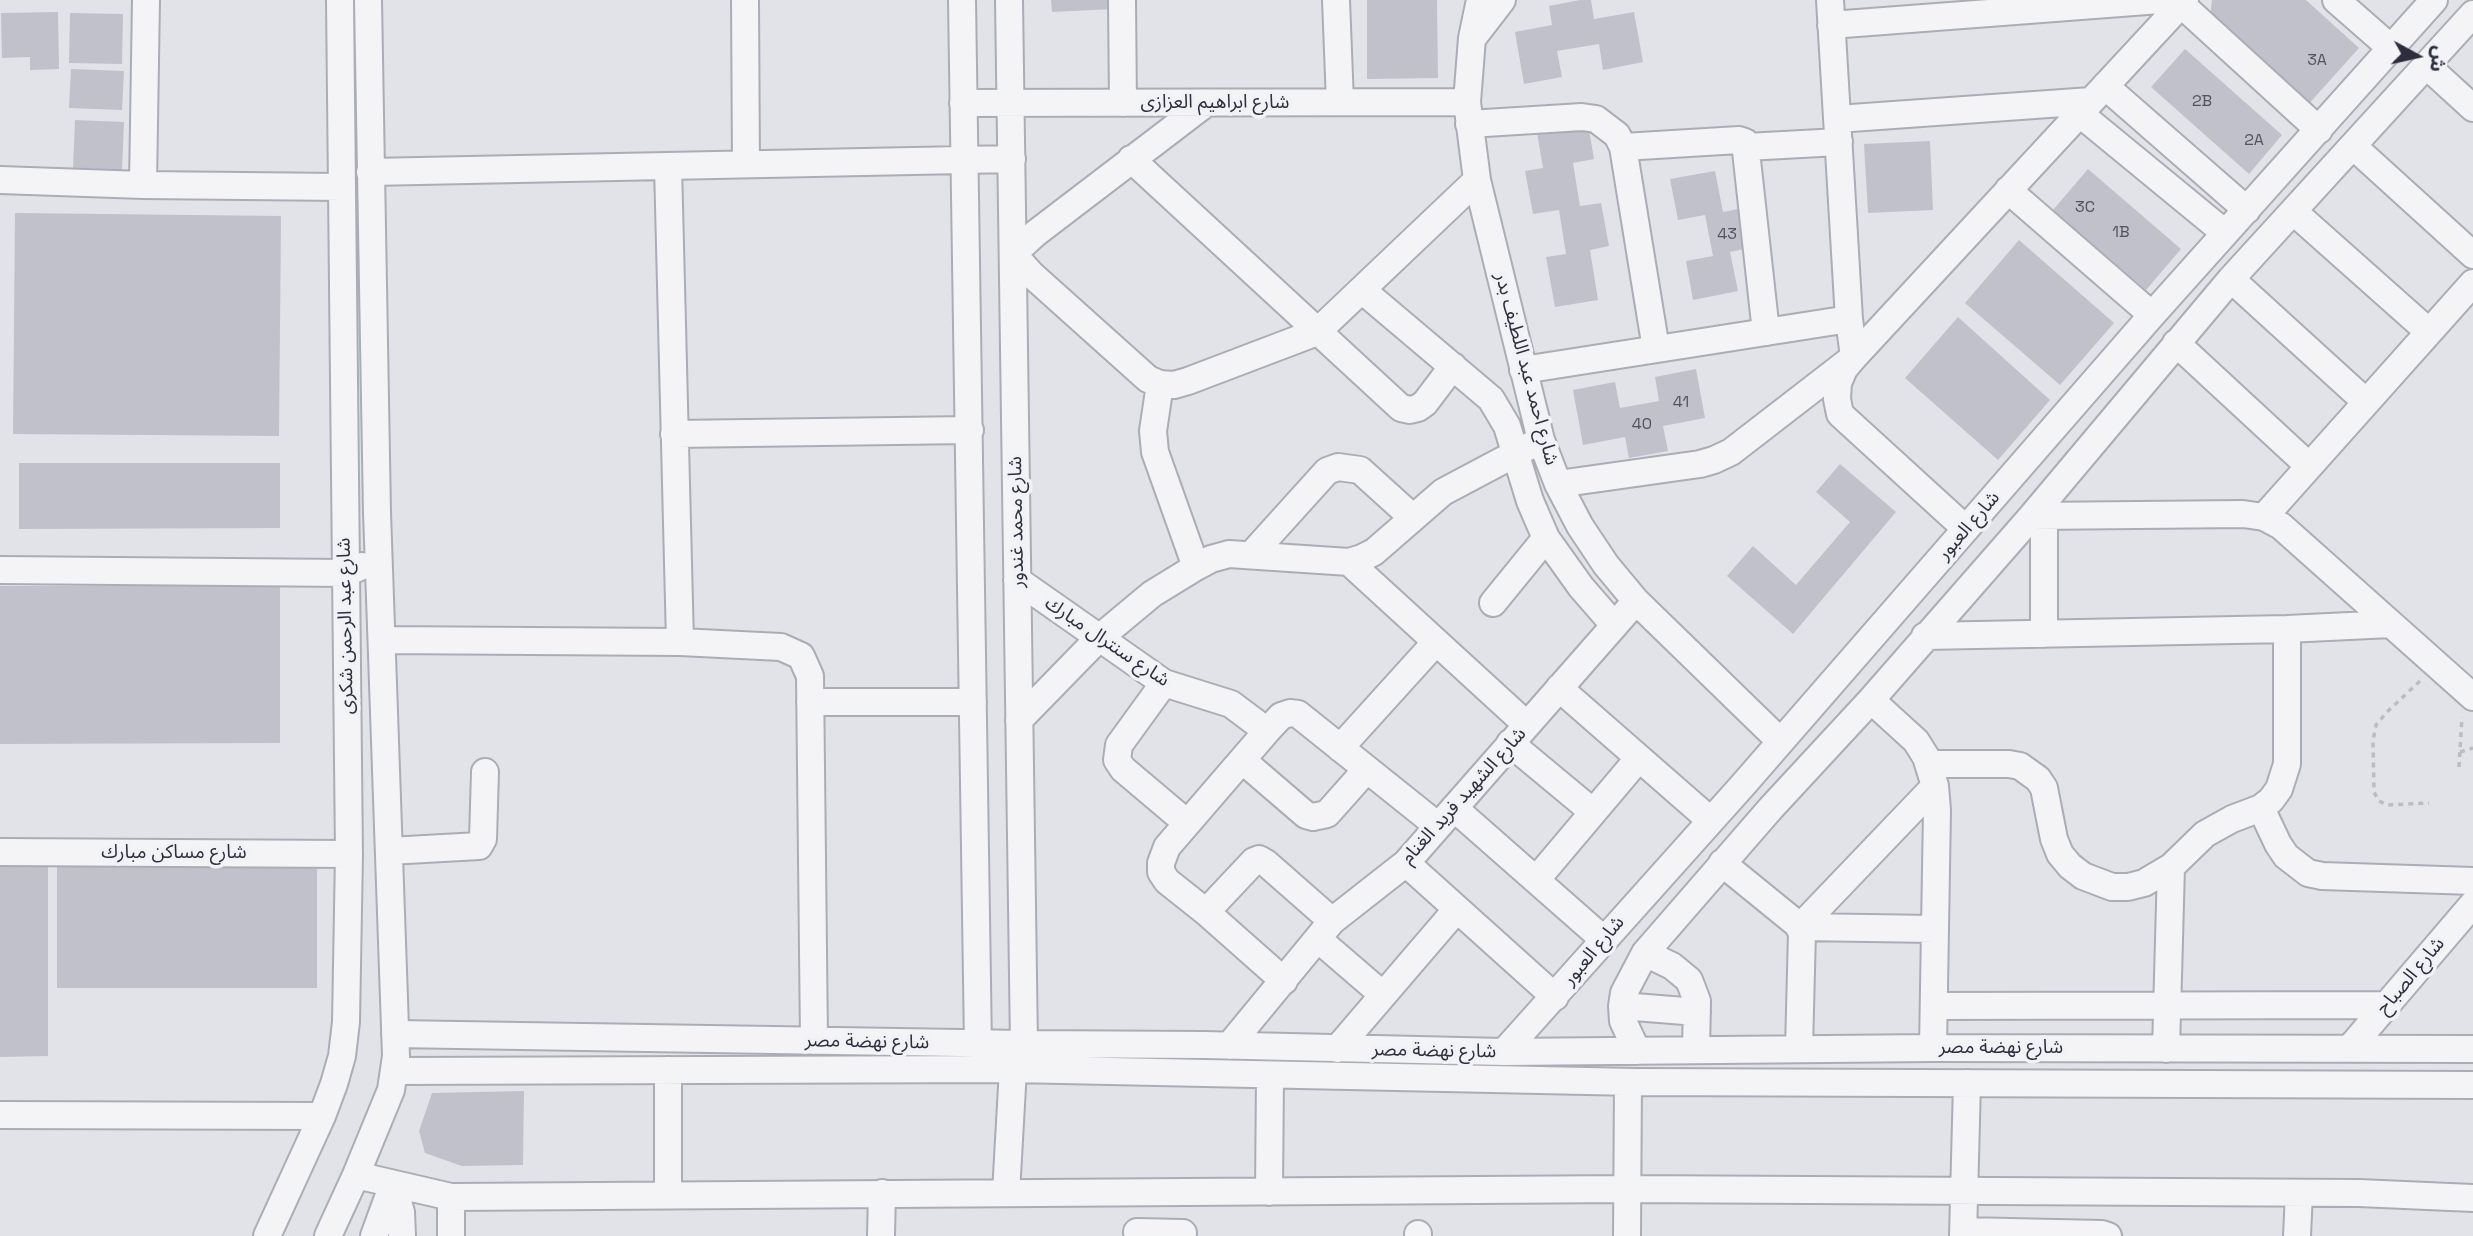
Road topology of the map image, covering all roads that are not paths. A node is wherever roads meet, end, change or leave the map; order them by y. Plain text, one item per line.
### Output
1 (146, 0) edge
2 (340, 0) edge
3 (368, 0) edge
4 (745, 0) edge
5 (962, 0) edge
6 (1009, 0) edge
7 (1122, 0) edge
8 (1336, 0) edge
9 (1480, 0) edge
10 (1502, 0) edge
11 (2336, 0) edge
12 (2434, 0) edge
13 (2175, 2) edge
14 (1830, 12) edge
15 (2473, 14) edge
16 (1472, 38) junction
17 (2392, 48) junction
18 (2427, 66) junction
19 (2092, 100) junction
20 (2346, 100) junction
21 (1339, 102) junction
22 (963, 103) junction
23 (1011, 103) junction
24 (1123, 103) junction
25 (1205, 104) junction
26 (2473, 108) edge
27 (1468, 113) junction
28 (2372, 125) junction
29 (2319, 130) junction
30 (1838, 131) junction
31 (2353, 146) junction
32 (1623, 147) junction
33 (1746, 147) junction
34 (964, 159) junction
35 (1012, 159) junction
36 (1131, 159) junction
37 (746, 164) junction
38 (668, 166) junction
39 (370, 172) junction
40 (0, 180) edge
41 (1477, 180) junction
42 (143, 185) junction
43 (342, 187) junction
44 (2008, 190) junction
45 (2247, 210) junction
46 (2294, 212) junction
47 (2225, 233) junction
48 (1013, 254) junction
49 (2473, 255) edge
50 (2231, 279) junction
51 (2473, 283) edge
52 (1362, 290) junction
53 (2152, 315) junction
54 (1849, 319) junction
55 (1317, 332) junction
56 (1766, 332) junction
57 (2429, 332) junction
58 (2176, 343) junction
59 (1656, 349) junction
60 (1854, 357) junction
61 (1453, 366) junction
62 (1523, 370) junction
63 (1160, 384) junction
64 (2367, 402) junction
65 (970, 430) junction
66 (674, 434) junction
67 (1541, 440) junction
68 (1515, 454) junction
69 (2309, 466) junction
70 (1558, 484) junction
71 (377, 512) junction
72 (2038, 516) junction
73 (1412, 517) junction
74 (2264, 517) junction
75 (345, 518) junction
76 (1966, 529) junction
77 (1546, 538) junction
78 (1252, 554) junction
79 (1349, 562) junction
80 (1196, 566) junction
81 (0, 570) edge
82 (346, 573) junction
83 (379, 573) junction
84 (1017, 580) junction
85 (1636, 601) junction
86 (1493, 603) dead end
87 (2391, 624) junction
88 (1614, 625) junction
89 (2287, 629) junction
90 (2044, 634) junction
91 (1925, 636) junction
92 (1098, 639) junction
93 (382, 640) junction
94 (680, 642) junction
95 (1436, 642) junction
96 (1164, 683) junction
97 (1559, 688) junction
98 (2468, 693) edge
99 (1871, 700) junction
100 (810, 702) junction
101 (974, 702) junction
102 (1019, 720) junction
103 (1267, 731) junction
104 (1518, 734) junction
105 (1780, 741) junction
106 (1340, 748) junction
107 (1639, 758) junction
108 (1242, 760) junction
109 (1367, 769) junction
110 (485, 772) dead end
111 (1932, 775) junction
112 (1743, 785) junction
113 (1771, 808) junction
114 (2261, 808) junction
115 (1593, 812) junction
116 (1446, 817) junction
117 (1710, 820) junction
118 (1187, 823) junction
119 (389, 851) junction
120 (0, 852) edge
121 (349, 854) junction
122 (1406, 863) junction
123 (1722, 863) junction
124 (2171, 867) junction
125 (1536, 880) junction
126 (2473, 881) edge
127 (2473, 904) edge
128 (1457, 909) junction
129 (1206, 912) junction
130 (1800, 927) junction
131 (1935, 929) junction
132 (1325, 930) junction
133 (1603, 939) junction
134 (1645, 953) junction
135 (1284, 981) junction
136 (1383, 995) junction
137 (1555, 997) junction
138 (2168, 1005) junction
139 (2387, 1005) junction
140 (1622, 1006) junction
141 (1934, 1006) junction
142 (1697, 1012) junction
143 (395, 1034) junction
144 (545, 1037) junction
145 (814, 1041) junction
146 (978, 1044) junction
147 (1024, 1044) junction
148 (1229, 1045) junction
149 (1933, 1048) junction
150 (2350, 1048) junction
151 (1338, 1049) junction
152 (1799, 1049) junction
153 (2166, 1049) junction
154 (2473, 1049) edge
155 (1696, 1050) junction
156 (1637, 1051) junction
157 (1504, 1052) junction
158 (1013, 1069) junction
159 (545, 1070) junction
160 (668, 1070) junction
161 (395, 1071) junction
162 (1270, 1074) junction
163 (1628, 1082) junction
164 (1967, 1083) junction
165 (2473, 1085) edge
166 (0, 1115) edge
167 (322, 1116) junction
168 (356, 1175) junction
169 (393, 1184) junction
170 (1626, 1189) junction
171 (1964, 1191) junction
172 (1269, 1192) junction
173 (882, 1193) junction
174 (1006, 1193) junction
175 (2299, 1193) junction
176 (668, 1195) junction
177 (451, 1197) junction
178 (2473, 1198) edge
179 (1137, 1231) dead end
180 (1183, 1231) edge
181 (1964, 1234) edge
182 (267, 1236) edge
183 (328, 1236) edge
184 (374, 1236) edge
185 (402, 1236) edge
186 (451, 1236) edge
187 (881, 1236) edge
188 (1627, 1236) edge
189 (2108, 1236) edge
190 (2297, 1236) edge

1 - 42 street
2 - 43 street, شارع عبد الرحمن شكرى
3 - 39 street, شارع عبد الرحمن شكرى
4 - 37 street
5 - 22 street
6 - 23 street, شارع محمد غندور
7 - 24 street
8 - 21 street
9 - 16 street, شارع احمد عبد اللطيف بدر
10 - 16 street
11 - 17 street
12 - 17 street, شارع العبور
13 - 14 street
13 - 19 street
13 - 29 street
14 - 30 street
15 - 18 street, شارع العبور
16 - 27 street, شارع احمد عبد اللطيف بدر
17 - 20 street, شارع العبور
18 - 26 street
18 - 28 street, شارع العبور
19 - 30 street
19 - 44 street
19 - 45 street
19 - 47 street
20 - 28 street
20 - 29 street, شارع العبور
21 - 25 street, شارع ابراهيم العزازى
21 - 27 street, شارع ابراهيم العزازى
22 - 23 street, شارع ابراهيم العزازى
22 - 34 street
23 - 24 street, شارع ابراهيم العزازى
23 - 35 street, شارع محمد غندور
24 - 25 street, شارع ابراهيم العزازى
25 - 36 street
27 - 32 street, شارع ابراهيم العزازى
27 - 41 street, شارع احمد عبد اللطيف بدر
28 - 31 street, شارع العبور
29 - 45 street, شارع العبور
30 - 33 street
30 - 54 street
31 - 46 street, شارع العبور
31 - 49 street
32 - 33 street
32 - 59 street
33 - 56 street
34 - 35 street
34 - 37 street
34 - 65 street
35 - 48 street, شارع محمد غندور
36 - 48 street
36 - 55 street
37 - 38 street
38 - 39 street
38 - 66 street
39 - 71 street, شارع عبد الرحمن شكرى
40 - 42 street
41 - 52 street
41 - 62 street, شارع احمد عبد اللطيف بدر
42 - 43 street
43 - 75 street, شارع عبد الرحمن شكرى
44 - 53 street
44 - 60 street
45 - 47 street, شارع العبور
46 - 50 street, شارع العبور
46 - 57 street
47 - 53 street, شارع العبور
48 - 63 street
48 - 84 street, شارع محمد غندور
50 - 58 street, شارع العبور
50 - 64 street
51 - 57 street
52 - 55 street
52 - 61 street
53 - 76 street, شارع العبور
54 - 56 street
54 - 60 street
55 - 61 street
55 - 63 street
56 - 59 street
57 - 64 street
58 - 69 street
58 - 72 street, شارع العبور
59 - 62 street
60 - 70 street
60 - 76 street
61 - 68 street
62 - 67 street, شارع احمد عبد اللطيف بدر
63 - 80 street
64 - 69 street
65 - 66 street
65 - 101 street
66 - 94 street
67 - 68 street
67 - 70 street, شارع احمد عبد اللطيف بدر
68 - 73 street
68 - 77 street
69 - 74 street
70 - 85 street, شارع احمد عبد اللطيف بدر
71 - 75 street
71 - 83 street, شارع عبد الرحمن شكرى
72 - 74 street
72 - 90 street
72 - 91 street, شارع العبور
73 - 78 street
73 - 79 street
74 - 87 street
75 - 82 street, شارع عبد الرحمن شكرى
76 - 105 street, شارع العبور
77 - 86 street
77 - 88 street
78 - 79 street
78 - 80 street
79 - 95 street
80 - 92 street
81 - 82 street
82 - 83 street
82 - 121 street, شارع عبد الرحمن شكرى
83 - 93 street, شارع عبد الرحمن شكرى
84 - 92 street, شارع سنترال مبارك
84 - 102 street, شارع محمد غندور
85 - 88 street, شارع الشهيد فريد الغنام
85 - 105 street, شارع احمد عبد اللطيف بدر
87 - 89 street
87 - 98 street
88 - 97 street, شارع الشهيد فريد الغنام
89 - 90 street
89 - 114 street
90 - 91 street
91 - 99 street, شارع العبور
92 - 96 street, شارع سنترال مبارك
92 - 102 street
93 - 94 street
93 - 119 street, شارع عبد الرحمن شكرى
94 - 100 street
95 - 104 street
95 - 106 street
96 - 103 street, شارع سنترال مبارك
96 - 118 street
97 - 104 street, شارع الشهيد فريد الغنام
97 - 107 street
99 - 111 street
99 - 113 street, شارع العبور
100 - 101 street
100 - 145 street
101 - 146 street
102 - 147 street, شارع محمد غندور
103 - 106 street
103 - 108 street
104 - 115 street
104 - 116 street, شارع الشهيد فريد الغنام
105 - 112 street, شارع العبور
106 - 109 street
107 - 115 street
107 - 117 street
108 - 109 street
108 - 118 street
109 - 116 street
110 - 119 street
111 - 124 street
111 - 130 street
111 - 131 street
112 - 113 street
112 - 117 street, شارع العبور
113 - 123 street, شارع العبور
114 - 124 street
114 - 126 street
115 - 125 street
116 - 122 street, شارع الشهيد فريد الغنام
116 - 125 street
117 - 133 street, شارع العبور
118 - 129 street
119 - 143 street, شارع عبد الرحمن شكرى
120 - 121 street, شارع مساكن مبارك
121 - 167 street, شارع عبد الرحمن شكرى
122 - 128 street
122 - 132 street, شارع الشهيد فريد الغنام
123 - 130 street
123 - 134 street, شارع العبور
124 - 138 street
125 - 133 street
127 - 139 street, شارع الصباح
128 - 136 street
128 - 137 street
129 - 132 street
129 - 135 street
130 - 131 street
130 - 152 street
131 - 141 street
132 - 135 street, شارع الشهيد فريد الغنام
132 - 136 street
133 - 137 street, شارع العبور
134 - 140 street, شارع العبور
134 - 142 street
135 - 148 street, شارع الشهيد فريد الغنام
136 - 151 street
137 - 157 street, شارع العبور
138 - 139 street
138 - 141 street
138 - 153 street
139 - 150 street, شارع الصباح
140 - 142 street
140 - 156 street
141 - 149 street
142 - 155 street
143 - 144 street, شارع نهضة مصر
143 - 161 street, شارع عبد الرحمن شكرى
144 - 145 street, شارع نهضة مصر
144 - 159 street
145 - 146 street, شارع نهضة مصر
146 - 147 street, شارع نهضة مصر
147 - 148 street, شارع نهضة مصر
148 - 151 street, شارع نهضة مصر
149 - 152 street, شارع نهضة مصر
149 - 153 street, شارع نهضة مصر
150 - 153 street, شارع نهضة مصر
150 - 154 street, شارع نهضة مصر
151 - 157 street, شارع نهضة مصر
152 - 155 street, شارع نهضة مصر
155 - 156 street, شارع نهضة مصر
156 - 157 street, شارع نهضة مصر
158 - 160 street, شارع نهضة مصر
158 - 162 street, شارع نهضة مصر
158 - 174 street
159 - 160 street, شارع نهضة مصر
159 - 161 street, شارع نهضة مصر
160 - 176 street
161 - 168 street, شارع عبد الرحمن شكرى
162 - 163 street, شارع نهضة مصر
162 - 172 street
163 - 164 street, شارع نهضة مصر
163 - 170 street
164 - 165 street, شارع نهضة مصر
164 - 171 street
166 - 167 street
167 - 182 street, شارع عبد الرحمن شكرى
168 - 169 street
168 - 183 street, شارع عبد الرحمن شكرى
169 - 177 street
169 - 184 street
169 - 185 street
170 - 171 street
170 - 172 street
170 - 188 street
171 - 175 street
171 - 181 street
172 - 174 street
173 - 174 street
173 - 176 street
173 - 187 street
175 - 178 street
175 - 190 street
176 - 177 street
177 - 186 street
179 - 180 street
181 - 189 street

